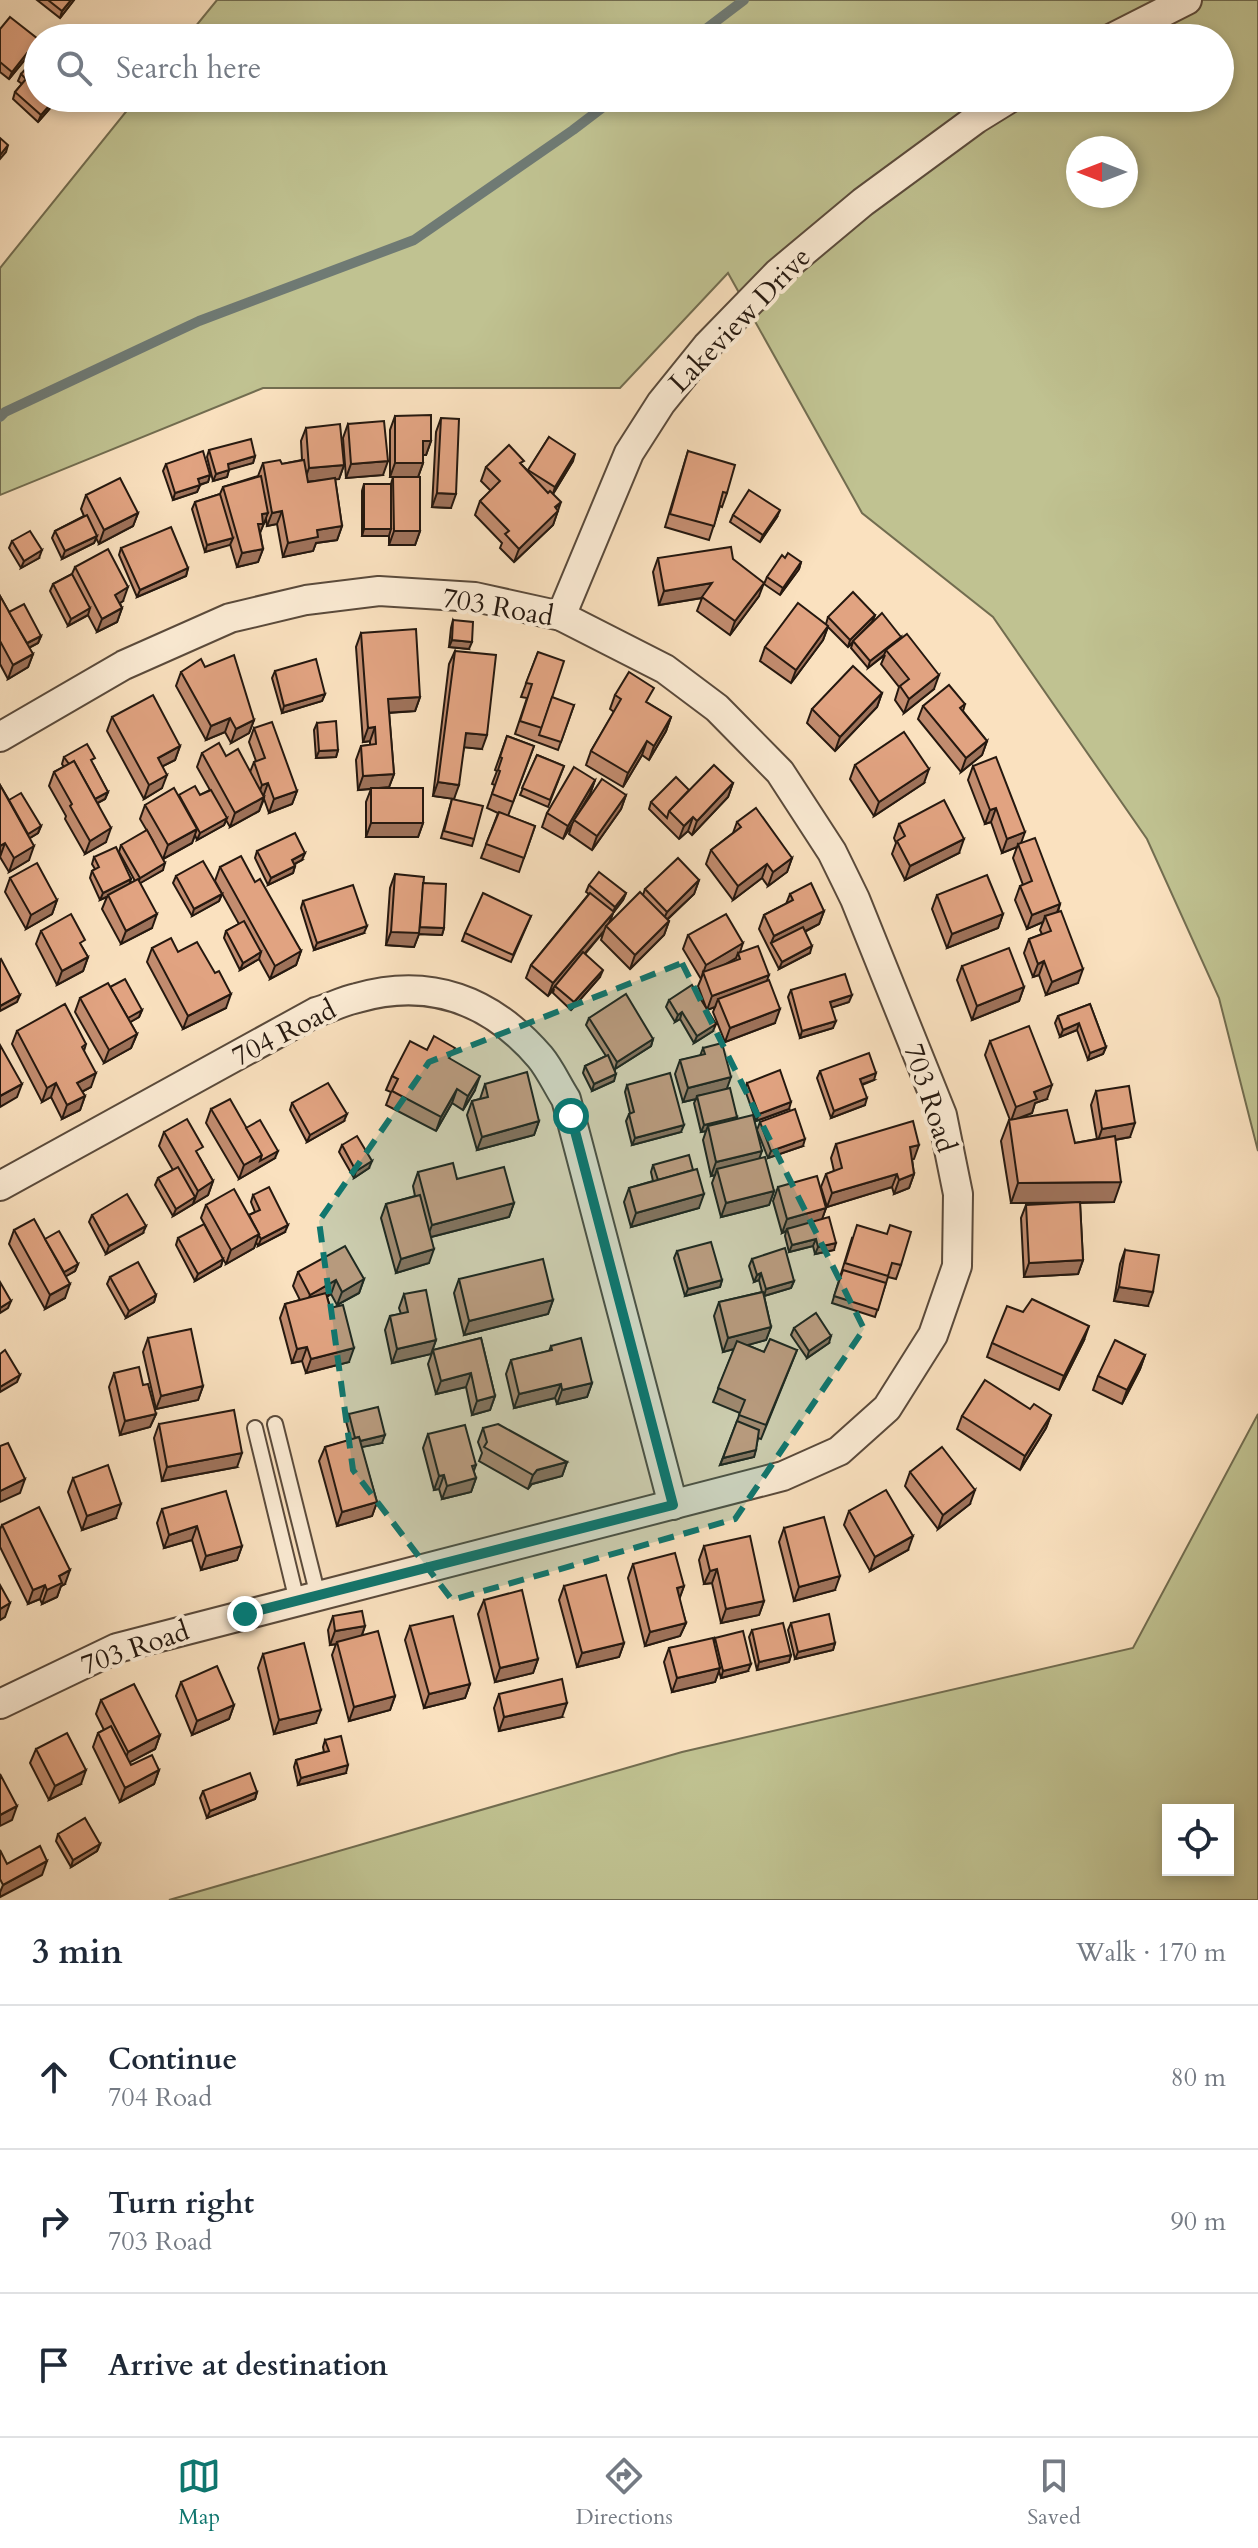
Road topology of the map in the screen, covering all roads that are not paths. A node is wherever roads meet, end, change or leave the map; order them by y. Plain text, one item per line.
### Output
1 (1187, 0) edge
2 (1140, 24) edge
3 (987, 112) edge
4 (561, 616) junction
5 (0, 737) edge
6 (0, 1186) edge
7 (275, 1424) dead end
8 (255, 1428) dead end
9 (673, 1505) junction
10 (308, 1598) junction
11 (0, 1704) edge

1 - 2 street
3 - 4 street, Lakeview Drive
4 - 5 street, 703 Road
4 - 9 street, 703 Road
6 - 9 street, 704 Road
7 - 10 lane
8 - 10 lane
9 - 10 street, 703 Road
10 - 11 street, 703 Road

